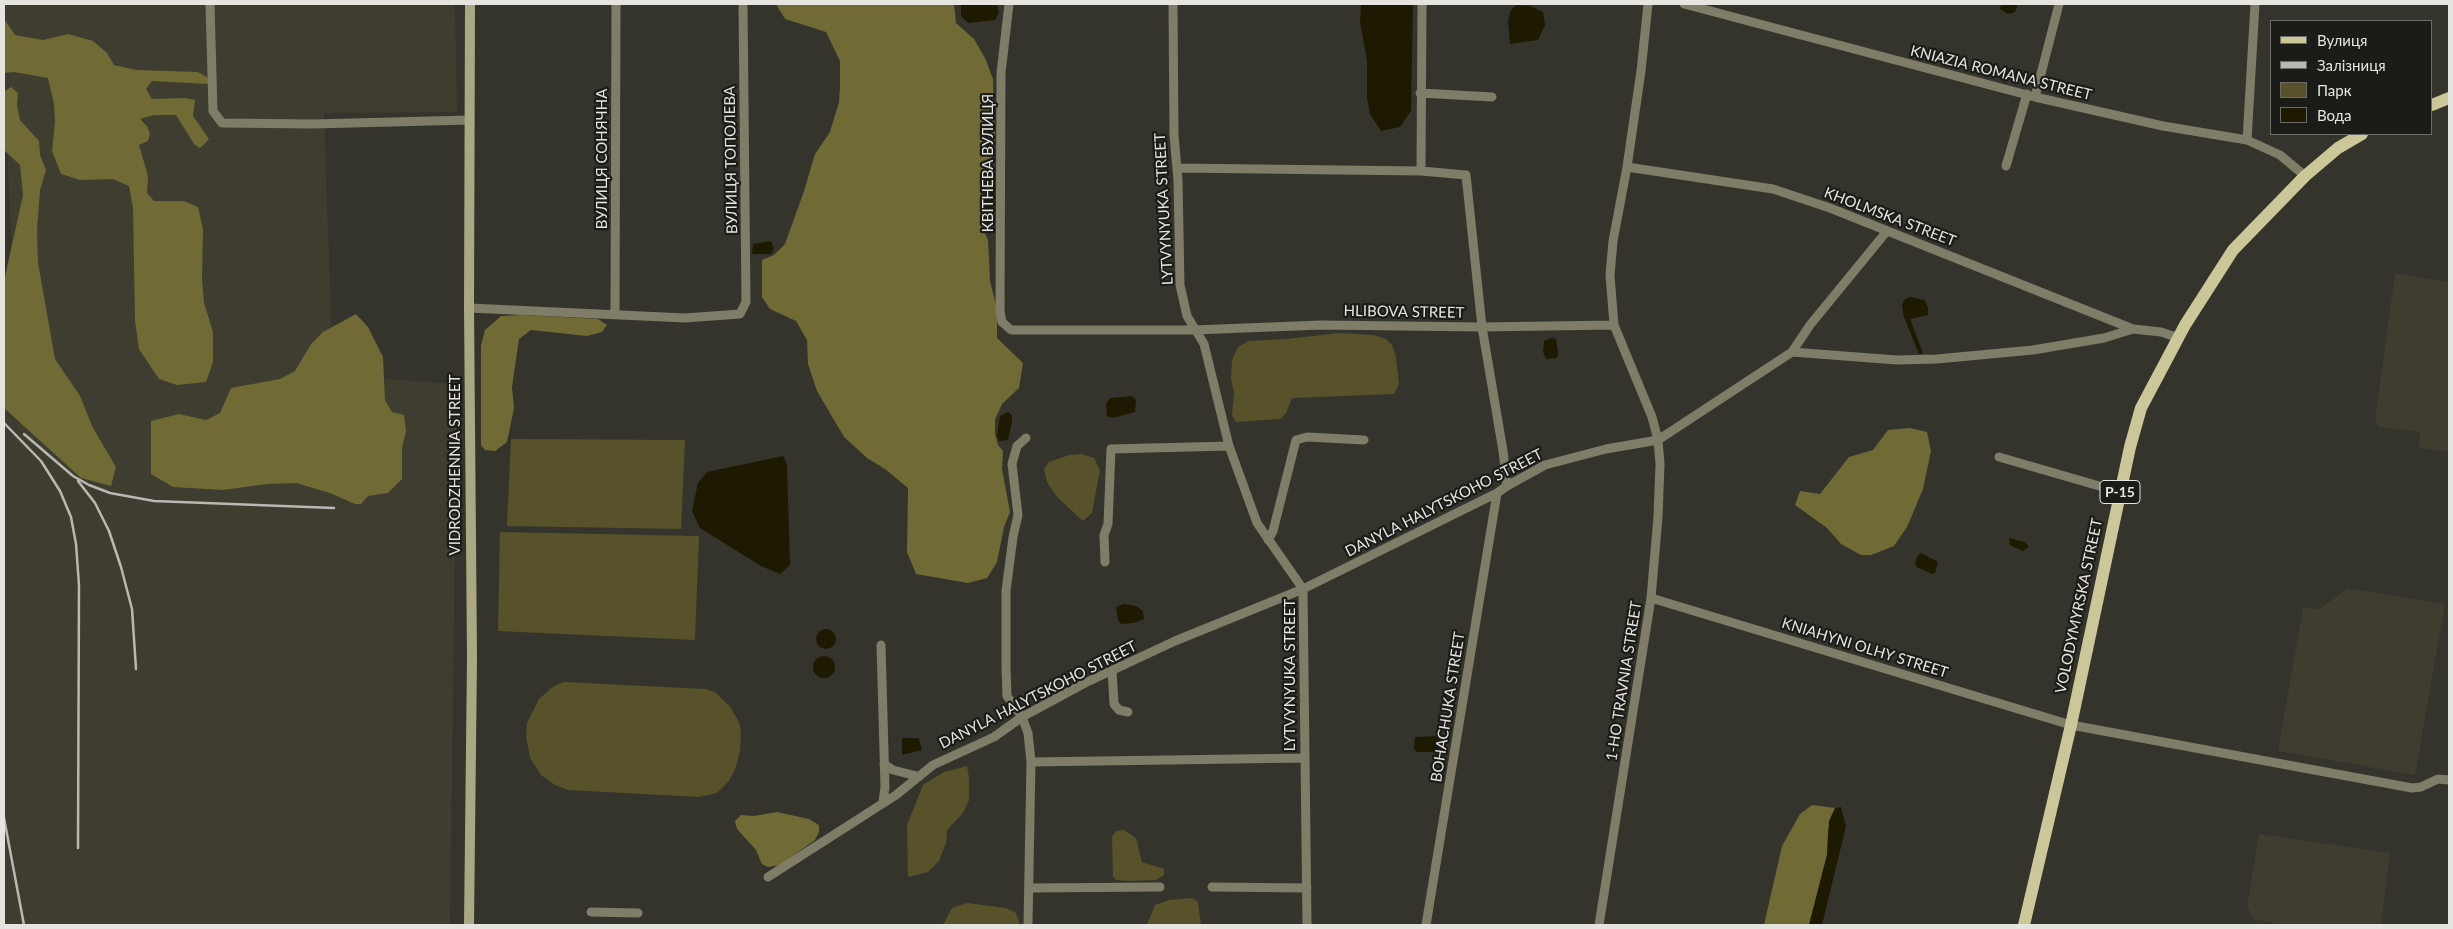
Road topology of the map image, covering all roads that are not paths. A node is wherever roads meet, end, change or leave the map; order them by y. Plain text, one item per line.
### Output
1 (210, 4) edge
2 (470, 4) edge
3 (616, 4) edge
4 (743, 4) edge
5 (1009, 4) edge
6 (1174, 4) edge
7 (1422, 4) edge
8 (1648, 4) edge
9 (1684, 4) edge
10 (2059, 4) edge
11 (2255, 4) edge
12 (1420, 93) junction
13 (2031, 95) junction
14 (1492, 97) dead end
15 (2449, 98) edge
16 (2433, 105) edge
17 (470, 120) junction
18 (2360, 135) edge
19 (2247, 140) junction
20 (2006, 166) dead end
21 (1627, 167) junction
22 (1177, 168) junction
23 (1421, 171) junction
24 (2305, 176) junction
25 (1887, 231) junction
26 (469, 308) junction
27 (615, 314) junction
28 (1002, 322) joint
29 (1614, 325) junction
30 (1482, 327) junction
31 (2133, 328) junction
32 (1194, 330) junction
33 (2179, 338) junction
34 (1792, 352) junction
35 (1026, 438) dead end
36 (1364, 440) dead end
37 (1658, 440) junction
38 (1229, 446) junction
39 (1999, 457) dead end
40 (1507, 486) junction
41 (2120, 492) junction
42 (1497, 493) junction
43 (1268, 540) junction
44 (1105, 562) dead end
45 (1303, 589) junction
46 (1651, 598) junction
47 (881, 645) dead end
48 (1112, 670) junction
49 (1128, 712) dead end
50 (1022, 717) junction
51 (2071, 724) junction
52 (1304, 758) junction
53 (1031, 762) junction
54 (884, 764) junction
55 (917, 776) junction
56 (2449, 780) edge
57 (883, 802) junction
58 (768, 877) dead end
59 (1160, 887) dead end
60 (1030, 888) junction
61 (1212, 888) dead end
62 (1308, 888) junction
63 (591, 912) dead end
64 (638, 913) dead end
65 (469, 925) edge
66 (1028, 925) edge
67 (1307, 925) edge
68 (1426, 925) edge
69 (1599, 925) edge
70 (2024, 925) edge

1 - 17 street
2 - 17 street, VIDRODZHENNIA STREET
3 - 27 street, ВУЛИЦЯ СОНЯЧНА
4 - 27 street, ВУЛИЦЯ ТОПОЛЕВА
5 - 28 street, КВІТНЕВА ВУЛИЦЯ
6 - 22 street, LYTVYNYUKA STREET
7 - 12 street
8 - 21 street
9 - 13 street, KNIAZIA ROMANA STREET
10 - 13 street
11 - 19 street
12 - 14 street
12 - 23 street
13 - 19 street, KNIAZIA ROMANA STREET
13 - 20 street
15 - 16 main road
17 - 26 street, VIDRODZHENNIA STREET
18 - 24 main road, VOLODYMYRSKA STREET / Р-15
19 - 24 street, KNIAZIA ROMANA STREET
21 - 25 street, KHOLMSKA STREET
21 - 29 street
22 - 23 street
22 - 32 street, LYTVYNYUKA STREET
23 - 30 street
24 - 33 main road, VOLODYMYRSKA STREET / Р-15
25 - 31 street, KHOLMSKA STREET
25 - 34 street
26 - 27 street
26 - 65 street, VIDRODZHENNIA STREET
28 - 32 street, HLIBOVA STREET
29 - 30 street
29 - 37 street
30 - 32 street, HLIBOVA STREET
30 - 40 street, HLIBOVA STREET
31 - 33 street
31 - 34 street
32 - 38 street, LYTVYNYUKA STREET
33 - 41 main road, VOLODYMYRSKA STREET / Р-15
34 - 37 street, DANYLA HALYTSKOHO STREET
35 - 50 street
36 - 43 street
37 - 40 street, DANYLA HALYTSKOHO STREET
37 - 46 street, 1-HO TRAVNIA STREET
38 - 43 street, LYTVYNYUKA STREET
38 - 44 street
39 - 41 street
40 - 42 street, DANYLA HALYTSKOHO STREET
41 - 51 main road, VOLODYMYRSKA STREET / Р-15
42 - 45 street, DANYLA HALYTSKOHO STREET
42 - 68 street, BOHACHUKA STREET
43 - 45 street, LYTVYNYUKA STREET
45 - 48 street, DANYLA HALYTSKOHO STREET
45 - 52 street, LYTVYNYUKA STREET
46 - 51 street, KNIAHYNI OLHY STREET
46 - 69 street, 1-HO TRAVNIA STREET
47 - 54 street
48 - 49 street
48 - 50 street, DANYLA HALYTSKOHO STREET
50 - 53 street
50 - 55 street, DANYLA HALYTSKOHO STREET
51 - 56 street, KNIAHYNI OLHY STREET
51 - 70 main road, VOLODYMYRSKA STREET / Р-15
52 - 53 street
52 - 62 street, LYTVYNYUKA STREET
53 - 60 street
54 - 55 street
54 - 57 street
55 - 57 street, DANYLA HALYTSKOHO STREET
57 - 58 street, DANYLA HALYTSKOHO STREET
59 - 60 street
60 - 66 street
61 - 62 street
62 - 67 street, LYTVYNYUKA STREET
63 - 64 street

